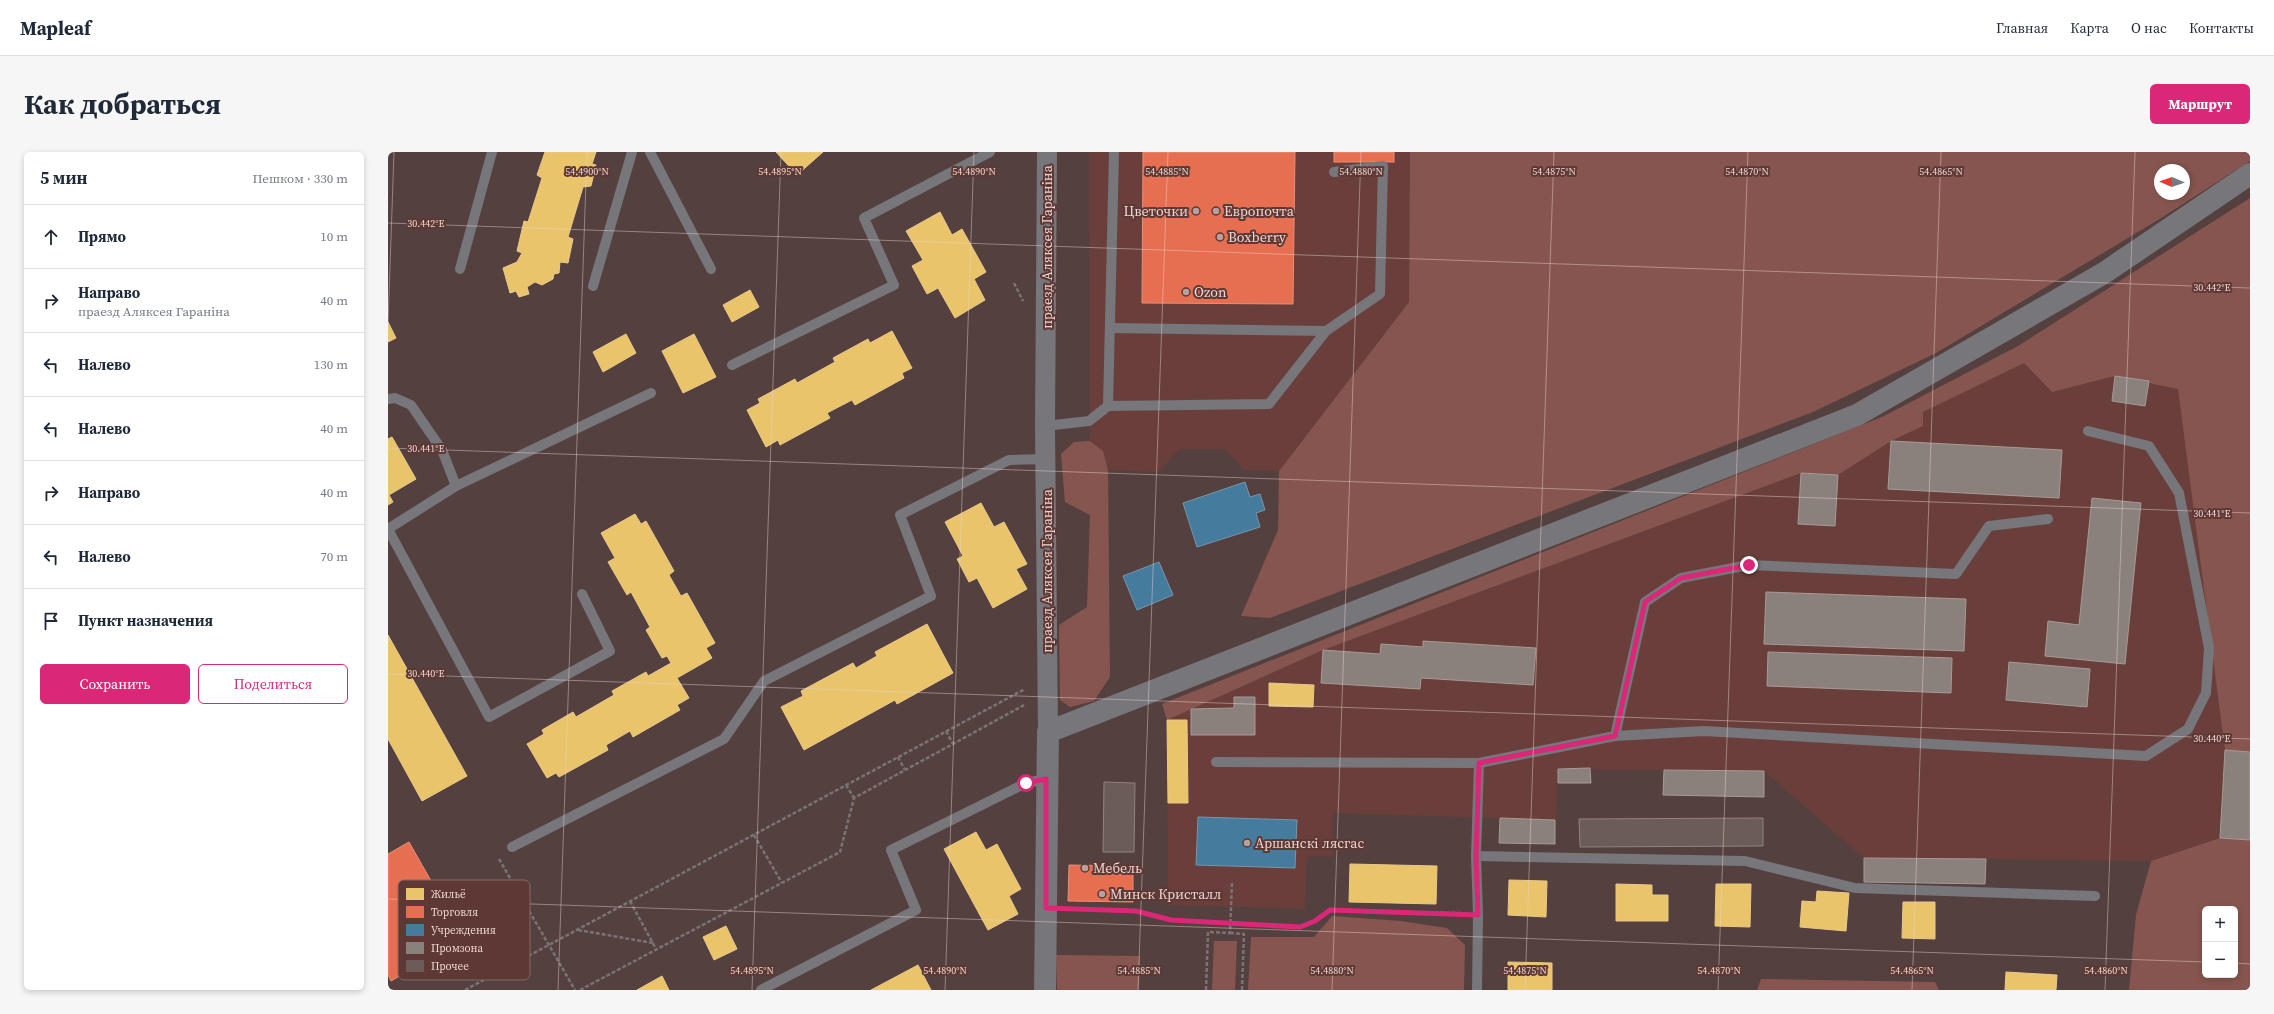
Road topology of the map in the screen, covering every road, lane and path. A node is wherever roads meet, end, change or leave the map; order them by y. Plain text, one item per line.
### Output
1 (492, 152) edge
2 (632, 152) edge
3 (650, 152) edge
4 (990, 152) edge
5 (1047, 152) edge
6 (1114, 152) edge
7 (1334, 172) dead end
8 (2250, 174) edge
9 (460, 269) dead end
10 (711, 269) dead end
11 (593, 286) dead end
12 (1110, 328) junction
13 (1326, 332) junction
14 (732, 364) dead end
15 (651, 394) dead end
16 (388, 399) edge
17 (1108, 406) junction
18 (1046, 426) junction
19 (2088, 431) dead end
20 (1046, 460) junction
21 (456, 486) junction
22 (2048, 519) dead end
23 (388, 529) edge
24 (582, 594) dead end
25 (1029, 687) dead end
26 (1028, 702) dead end
27 (946, 731) junction
28 (1048, 732) junction
29 (1615, 736) junction
30 (953, 744) junction
31 (898, 757) junction
32 (1216, 762) dead end
33 (1479, 763) junction
34 (905, 770) junction
35 (1046, 779) junction
36 (846, 785) junction
37 (854, 798) junction
38 (754, 835) junction
39 (512, 847) joint
40 (1476, 856) junction
41 (511, 880) edge
42 (1232, 882) dead end
43 (782, 883) junction
44 (2095, 896) dead end
45 (630, 901) junction
46 (1046, 908) junction
47 (530, 911) edge
48 (1478, 915) junction
49 (1230, 924) junction
50 (577, 930) junction
51 (1230, 933) junction
52 (653, 943) junction
53 (550, 944) junction
54 (656, 949) junction
55 (530, 955) edge
56 (483, 980) edge
57 (465, 990) edge
58 (575, 990) edge
59 (580, 990) edge
60 (761, 990) edge
61 (1045, 990) edge
62 (1206, 990) edge
63 (1242, 990) edge
64 (1477, 990) edge

1 - 9 lane
2 - 11 lane
3 - 10 lane
4 - 14 lane
5 - 18 street, праезд Аляксея Гараніна
6 - 12 lane
7 - 13 lane
8 - 28 street
12 - 13 lane
12 - 17 lane
13 - 17 lane
15 - 21 lane
16 - 21 lane
17 - 18 lane
18 - 20 street, праезд Аляксея Гараніна
19 - 29 lane
20 - 28 street, праезд Аляксея Гараніна
20 - 39 lane
21 - 23 lane
22 - 29 lane
23 - 24 lane
25 - 27 path
26 - 30 path
27 - 30 path
27 - 31 path
28 - 35 street, праезд Аляксея Гараніна
29 - 33 lane
30 - 34 path
31 - 34 path
31 - 36 path
32 - 33 lane
33 - 40 lane
34 - 37 path
35 - 46 street, праезд Аляксея Гараніна
35 - 60 lane
36 - 37 path
36 - 38 path
37 - 43 path
38 - 43 path
38 - 45 path
39 - 41 path
40 - 44 lane
40 - 48 lane
42 - 49 path
43 - 54 path
45 - 50 path
45 - 52 path
46 - 49 path
46 - 61 street, праезд Аляксея Гараніна
47 - 53 path
48 - 49 path
48 - 64 lane
49 - 51 path
50 - 52 path
50 - 53 path
51 - 62 path
51 - 63 path
52 - 54 path
53 - 55 path
53 - 58 path
54 - 59 path
56 - 57 path

